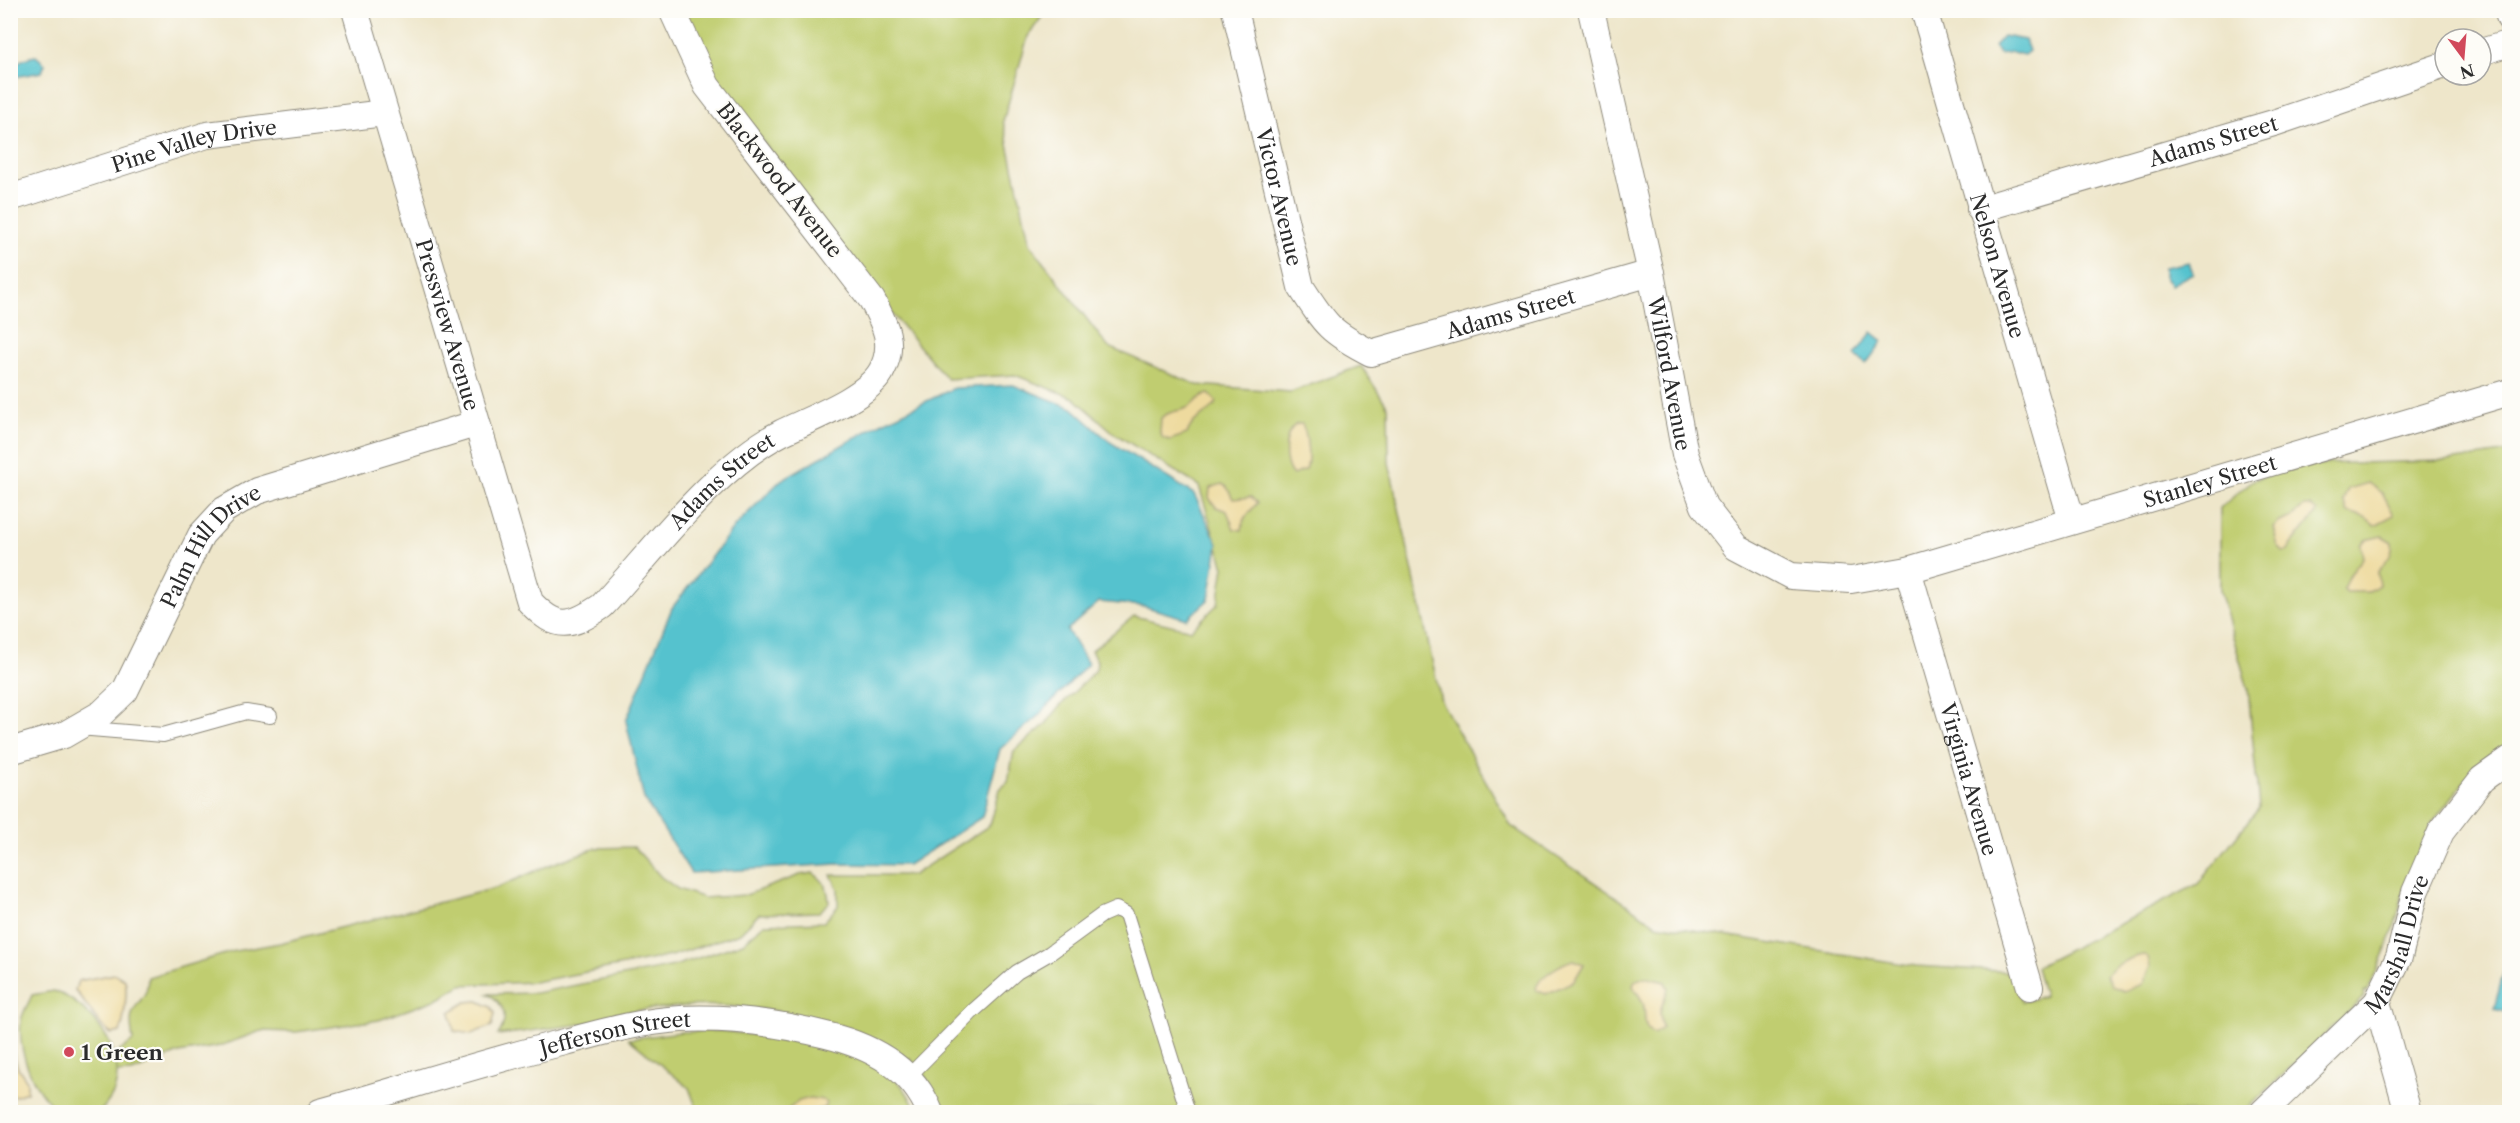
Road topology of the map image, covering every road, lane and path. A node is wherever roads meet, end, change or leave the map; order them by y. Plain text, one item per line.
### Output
1 (355, 10) edge
2 (672, 10) edge
3 (1235, 10) edge
4 (1591, 10) edge
5 (1924, 10) edge
6 (2507, 10) edge
7 (2510, 19) edge
8 (2510, 43) edge
9 (2493, 48) edge
10 (2433, 69) edge
11 (384, 113) junction
12 (10, 198) edge
13 (1980, 209) junction
14 (1651, 273) junction
15 (889, 348) joint
16 (1371, 353) joint
17 (2510, 392) edge
18 (475, 424) junction
19 (2072, 521) junction
20 (1908, 570) junction
21 (560, 625) joint
22 (270, 716) dead end
23 (77, 728) junction
24 (10, 751) edge
25 (2510, 759) edge
26 (2030, 987) dead end
27 (2377, 1002) junction
28 (909, 1076) junction
29 (320, 1113) edge
30 (930, 1113) edge
31 (1188, 1113) edge
32 (2263, 1113) edge
33 (2408, 1113) edge

1 - 11 street, Pressview Avenue
2 - 15 street, Blackwood Avenue
3 - 16 street, Victor Avenue
4 - 14 street, Wilford Avenue
5 - 13 street, Nelson Avenue
6 - 7 street
8 - 9 street
10 - 13 street, Adams Street
11 - 12 street, Pine Valley Drive
11 - 18 street, Pressview Avenue
13 - 19 street, Nelson Avenue
14 - 16 street, Adams Street
14 - 20 street, Wilford Avenue
15 - 21 street, Adams Street
17 - 19 street, Stanley Street
18 - 21 street, Pressview Avenue
18 - 23 street, Palm Hill Drive
19 - 20 street, Stanley Street
20 - 26 street, Virginia Avenue
22 - 23 lane
23 - 24 street, Palm Hill Drive
25 - 27 street, Marshall Drive
27 - 32 street, Marshall Drive
27 - 33 street
28 - 29 street, Jefferson Street
28 - 30 street
28 - 31 lane

